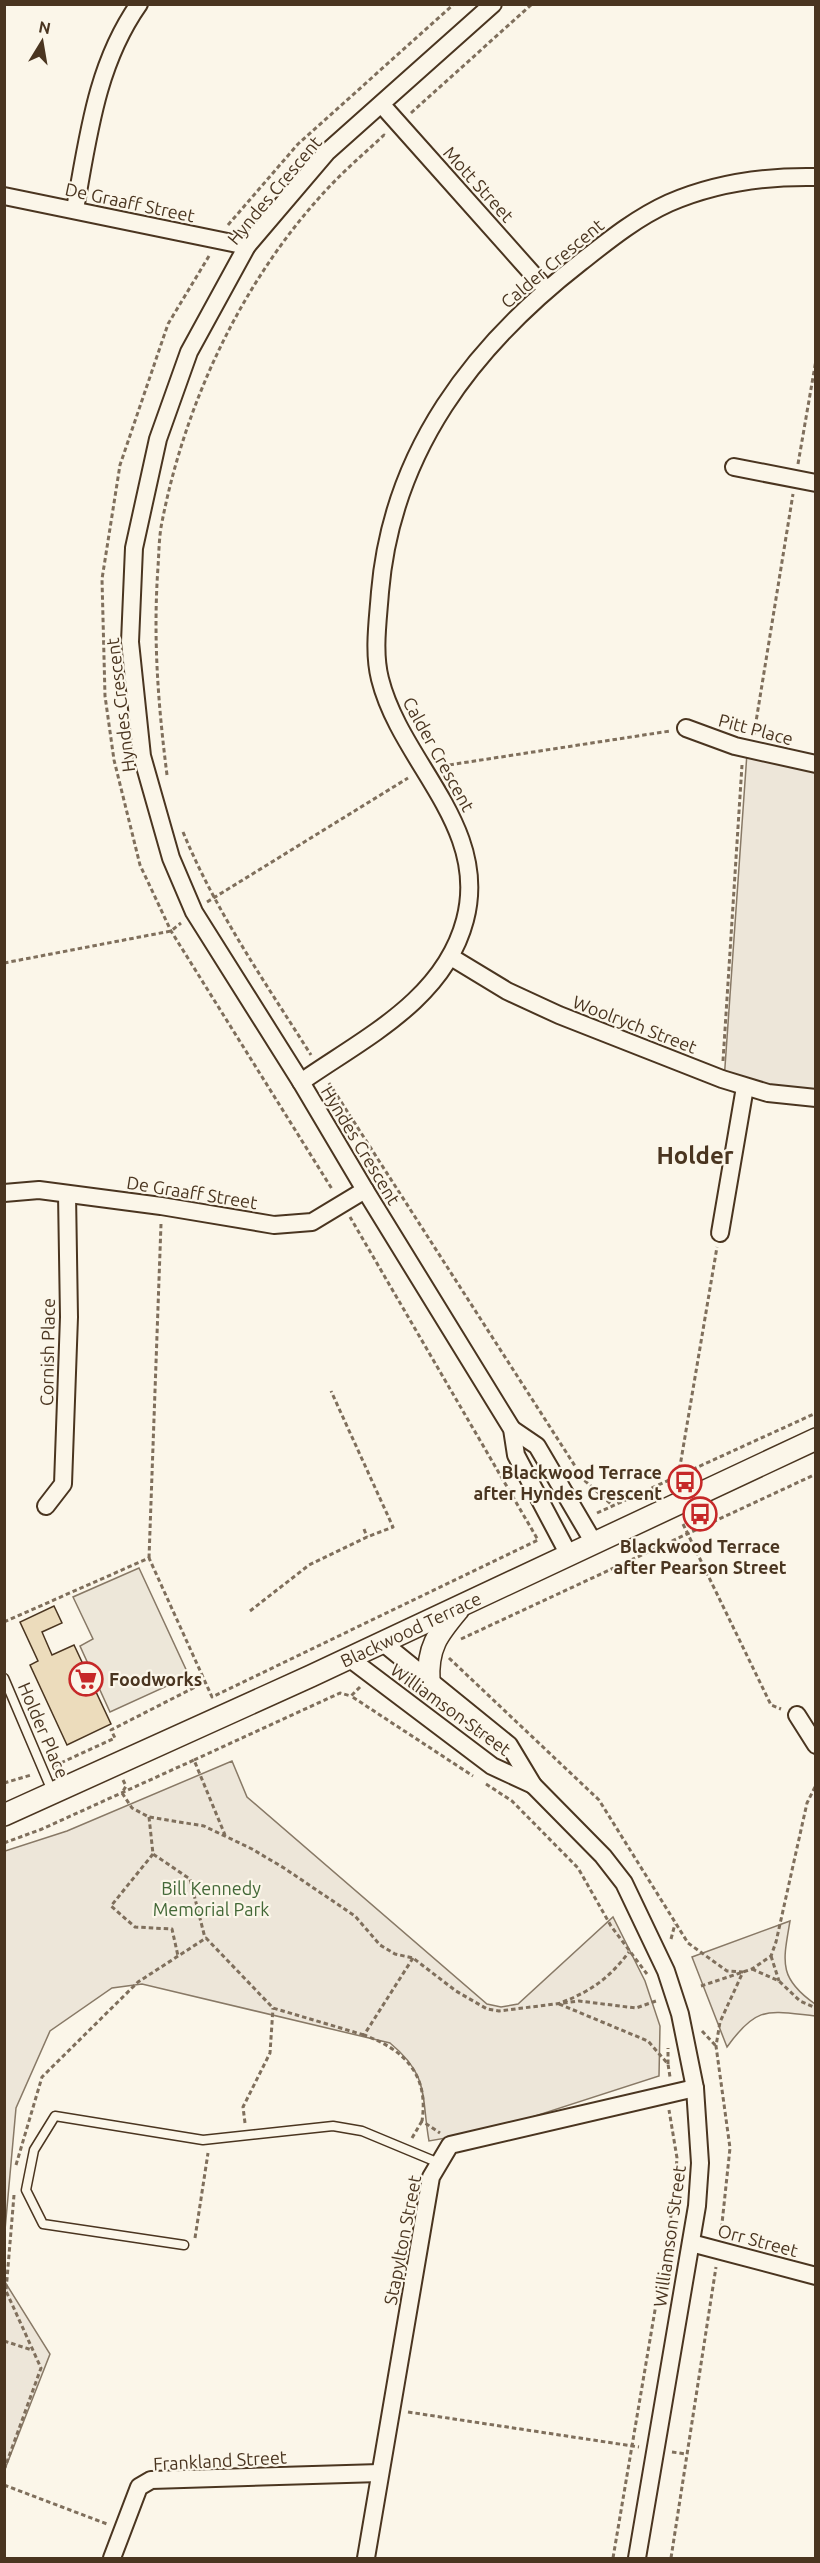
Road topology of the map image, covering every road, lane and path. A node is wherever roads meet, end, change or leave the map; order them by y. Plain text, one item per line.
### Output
1 (139, 4) edge
2 (454, 4) edge
3 (493, 4) edge
4 (532, 4) edge
5 (382, 105) junction
6 (405, 130) junction
7 (816, 177) edge
8 (4, 196) edge
9 (75, 209) junction
10 (218, 240) junction
11 (247, 246) junction
12 (546, 289) junction
13 (816, 360) edge
14 (734, 467) dead end
15 (795, 479) junction
16 (816, 483) edge
17 (686, 728) joint
18 (747, 749) junction
19 (816, 764) edge
20 (424, 769) junction
21 (167, 778) dead end
22 (179, 822) dead end
23 (213, 897) junction
24 (171, 931) junction
25 (451, 957) junction
26 (4, 963) edge
27 (320, 1068) junction
28 (722, 1078) junction
29 (301, 1082) junction
30 (745, 1087) junction
31 (816, 1098) edge
32 (365, 1190) junction
33 (4, 1193) edge
34 (66, 1194) junction
35 (342, 1204) junction
36 (161, 1206) junction
37 (720, 1233) dead end
38 (331, 1391) dead end
39 (816, 1413) edge
40 (512, 1429) junction
41 (816, 1439) edge
42 (816, 1474) edge
43 (46, 1506) dead end
44 (613, 1506) junction
45 (581, 1521) junction
46 (364, 1530) dead end
47 (556, 1532) junction
48 (367, 1537) junction
49 (538, 1540) junction
50 (594, 1543) junction
51 (317, 1552) dead end
52 (569, 1555) junction
53 (149, 1558) junction
54 (320, 1559) junction
55 (462, 1605) junction
56 (250, 1611) dead end
57 (4, 1622) edge
58 (459, 1639) dead end
59 (382, 1642) junction
60 (429, 1656) junction
61 (349, 1658) junction
62 (4, 1678) edge
63 (378, 1679) junction
64 (429, 1681) junction
65 (205, 1682) junction
66 (351, 1696) junction
67 (797, 1715) dead end
68 (816, 1745) edge
69 (194, 1760) junction
70 (44, 1771) junction
71 (474, 1776) dead end
72 (4, 1783) edge
73 (484, 1783) dead end
74 (533, 1785) junction
75 (816, 1785) edge
76 (54, 1794) junction
77 (132, 1808) dead end
78 (4, 1815) edge
79 (150, 1817) junction
80 (225, 1835) junction
81 (4, 1843) edge
82 (153, 1854) junction
83 (206, 1938) junction
84 (629, 1952) junction
85 (178, 1956) junction
86 (771, 1956) junction
87 (413, 1958) junction
88 (753, 1969) junction
89 (743, 1972) junction
90 (652, 1980) dead end
91 (779, 1981) junction
92 (701, 1986) dead end
93 (656, 1991) dead end
94 (558, 2003) junction
95 (273, 2008) junction
96 (816, 2008) edge
97 (364, 2035) junction
98 (668, 2044) dead end
99 (668, 2064) dead end
100 (695, 2088) junction
101 (422, 2121) junction
102 (246, 2135) junction
103 (450, 2145) junction
104 (406, 2149) junction
105 (208, 2150) dead end
106 (439, 2163) junction
107 (16, 2168) dead end
108 (14, 2190) dead end
109 (674, 2198) dead end
110 (691, 2243) junction
111 (184, 2245) joint
112 (718, 2250) junction
113 (816, 2276) edge
114 (4, 2341) edge
115 (32, 2350) junction
116 (391, 2409) junction
117 (632, 2446) junction
118 (654, 2449) junction
119 (687, 2454) junction
120 (4, 2470) edge
121 (380, 2473) junction
122 (4, 2485) edge
123 (122, 2530) junction
124 (112, 2559) edge
125 (366, 2559) edge
126 (613, 2559) edge
127 (637, 2559) edge
128 (670, 2559) edge

1 - 9 street
2 - 10 path
3 - 5 street, Hyndes Crescent
4 - 6 path
5 - 6 street, Mott Street
5 - 11 street, Hyndes Crescent
6 - 12 street, Mott Street
6 - 21 path
7 - 12 street, Calder Crescent
8 - 9 street, De Graaff Street
9 - 10 street, De Graaff Street
10 - 11 street, De Graaff Street
10 - 24 path
11 - 29 street, Hyndes Crescent
12 - 20 street, Calder Crescent
13 - 15 path
14 - 15 street
15 - 16 street
15 - 18 path
17 - 18 street, Pitt Place
17 - 20 path
18 - 19 street, Pitt Place
18 - 28 path
20 - 23 path
20 - 25 street, Calder Crescent
22 - 23 path
23 - 27 path
24 - 26 path
24 - 35 path
25 - 27 street, Calder Crescent
25 - 28 street, Woolrych Street
27 - 29 street, Calder Crescent
27 - 44 path
28 - 30 street, Woolrych Street
29 - 32 street, Hyndes Crescent
30 - 31 street, Woolrych Street
30 - 37 street
32 - 35 street, De Graaff Street
32 - 40 street, Hyndes Crescent
33 - 34 street, De Graaff Street
34 - 36 street, De Graaff Street
34 - 43 street, Cornish Place
35 - 36 street, De Graaff Street
35 - 49 path
36 - 53 path
38 - 48 path
39 - 44 path
40 - 45 street, Hyndes Crescent
40 - 47 street, Hyndes Crescent
41 - 50 street, Blackwood Terrace
42 - 58 path
44 - 45 path
45 - 50 street, Hyndes Crescent
46 - 48 path
47 - 49 path
47 - 52 street, Hyndes Crescent
48 - 54 path
49 - 65 path
50 - 52 street, Blackwood Terrace
51 - 54 path
52 - 55 street, Blackwood Terrace
53 - 57 path
53 - 65 path
54 - 56 path
55 - 59 street, Blackwood Terrace
55 - 60 street
59 - 61 street, Blackwood Terrace
59 - 64 street, Williamson Street
60 - 64 street
60 - 89 path
61 - 63 street, Williamson Street
61 - 76 street, Blackwood Terrace
62 - 70 lane, Holder Place
63 - 66 path
63 - 74 street, Williamson Street
64 - 74 street, Williamson Street
65 - 70 path
66 - 69 path
66 - 71 path
67 - 68 street
69 - 80 path
69 - 81 path
70 - 72 path
70 - 76 lane, Holder Place
73 - 84 path
74 - 100 street, Williamson Street
75 - 86 path
76 - 78 street, Blackwood Terrace
77 - 79 path
79 - 80 path
79 - 82 path
80 - 87 path
82 - 83 path
82 - 85 path
83 - 85 path
83 - 95 path
84 - 90 path
84 - 94 path
85 - 107 path
86 - 88 path
86 - 91 path
87 - 94 path
87 - 97 path
88 - 89 path
88 - 91 path
89 - 92 path
89 - 112 path
91 - 96 path
93 - 94 path
95 - 97 path
95 - 102 path
97 - 101 path
98 - 99 path
100 - 103 street
100 - 110 street, Williamson Street
101 - 103 path
101 - 104 path
102 - 104 lane
102 - 111 lane
103 - 106 street, Stapylton Street
104 - 106 lane
105 - 111 path
106 - 116 street, Stapylton Street
108 - 115 path
109 - 117 path
110 - 112 street, Orr Street
110 - 118 street, Williamson Street
112 - 113 street, Orr Street
112 - 119 path
114 - 115 path
115 - 120 path
116 - 117 path
116 - 121 street, Stapylton Street
117 - 118 path
117 - 126 path
118 - 119 path
118 - 127 street, Williamson Street
119 - 128 path
121 - 123 street, Frankland Street
121 - 125 street, Stapylton Street
122 - 123 path
123 - 124 street, Frankland Street

